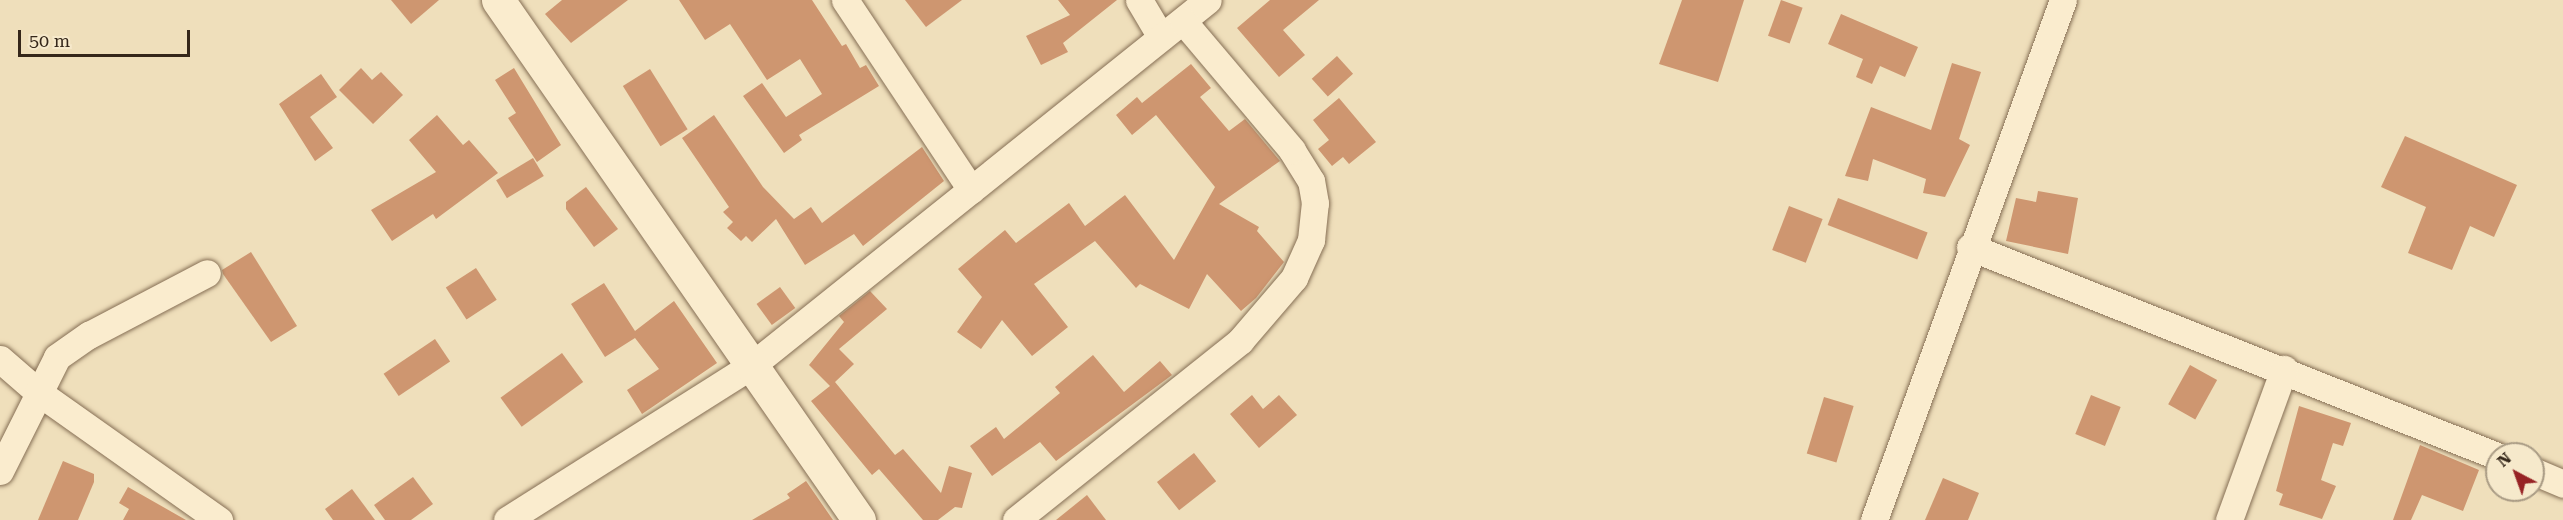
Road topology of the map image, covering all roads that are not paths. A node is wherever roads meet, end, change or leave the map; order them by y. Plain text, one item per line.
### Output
1 (498, 0) edge
2 (845, 0) edge
3 (1139, 0) edge
4 (1208, 0) edge
5 (2063, 0) edge
6 (1184, 21) junction
7 (1161, 37) junction
8 (970, 190) junction
9 (1970, 247) junction
10 (207, 273) dead end
11 (0, 359) edge
12 (751, 366) junction
13 (2284, 369) junction
14 (38, 392) junction
15 (2485, 451) edge
16 (0, 471) edge
17 (2545, 476) edge
18 (2563, 484) edge
19 (201, 515) edge
20 (507, 520) edge
21 (859, 520) edge
22 (1016, 520) edge
23 (1874, 520) edge
24 (2229, 520) edge

1 - 12 street
2 - 8 street
3 - 7 street
4 - 6 street
5 - 9 street
6 - 7 street
6 - 22 street
7 - 8 street
8 - 12 street
9 - 13 street
9 - 23 street
10 - 14 street
11 - 14 street
12 - 20 street
12 - 21 street
13 - 15 street
13 - 24 street
14 - 16 street
14 - 19 street
17 - 18 street

